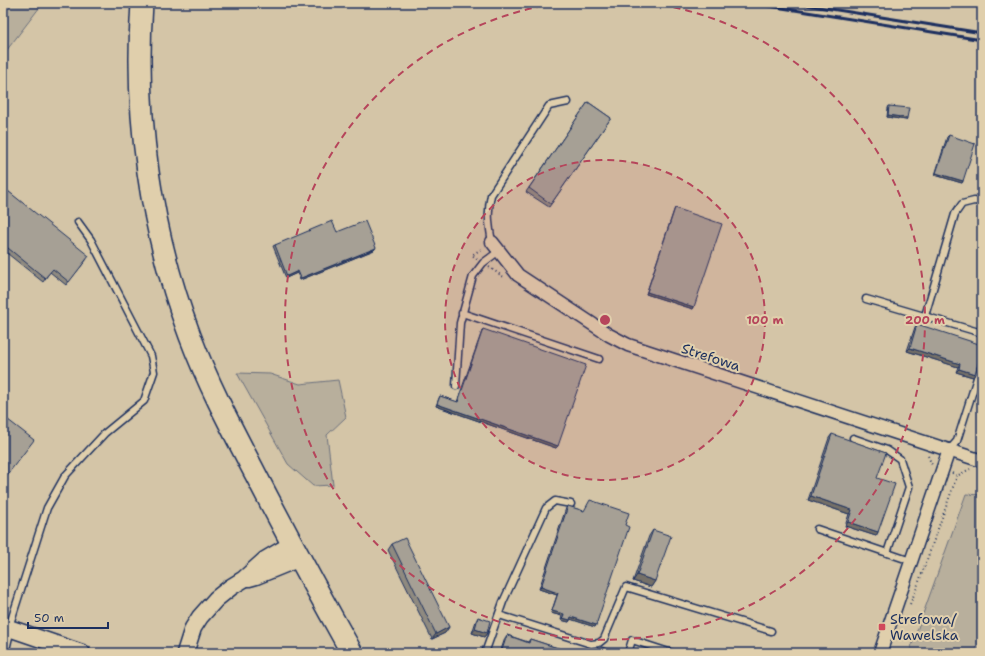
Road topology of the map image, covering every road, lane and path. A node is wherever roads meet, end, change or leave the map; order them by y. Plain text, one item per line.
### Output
1 (142, 3) edge
2 (568, 102) dead end
3 (982, 202) edge
4 (78, 222) dead end
5 (496, 247) junction
6 (866, 298) dead end
7 (462, 313) junction
8 (925, 316) junction
9 (982, 333) edge
10 (599, 359) dead end
11 (982, 362) edge
12 (456, 386) dead end
13 (853, 438) dead end
14 (949, 450) junction
15 (982, 461) edge
16 (957, 476) dead end
17 (571, 504) dead end
18 (817, 529) dead end
19 (296, 551) junction
20 (887, 553) junction
21 (911, 561) junction
22 (908, 607) dead end
23 (499, 615) junction
24 (6, 627) edge
25 (771, 631) dead end
26 (3, 649) edge
27 (82, 653) edge
28 (185, 653) edge
29 (352, 653) edge
30 (485, 653) edge
31 (628, 653) edge
32 (672, 653) edge
33 (880, 653) edge

1 - 19 highway
2 - 5 lane
3 - 8 lane
4 - 24 lane
5 - 7 lane
5 - 14 street, Strefowa
6 - 8 lane
7 - 10 lane
7 - 12 lane
8 - 9 lane
11 - 14 lane
13 - 20 lane
14 - 15 street, Strefowa
14 - 21 street
16 - 22 path
17 - 23 lane
18 - 20 lane
19 - 28 street
19 - 29 highway
20 - 21 lane
21 - 33 street
23 - 25 lane
23 - 30 lane
24 - 26 street
24 - 27 street
31 - 32 lane

